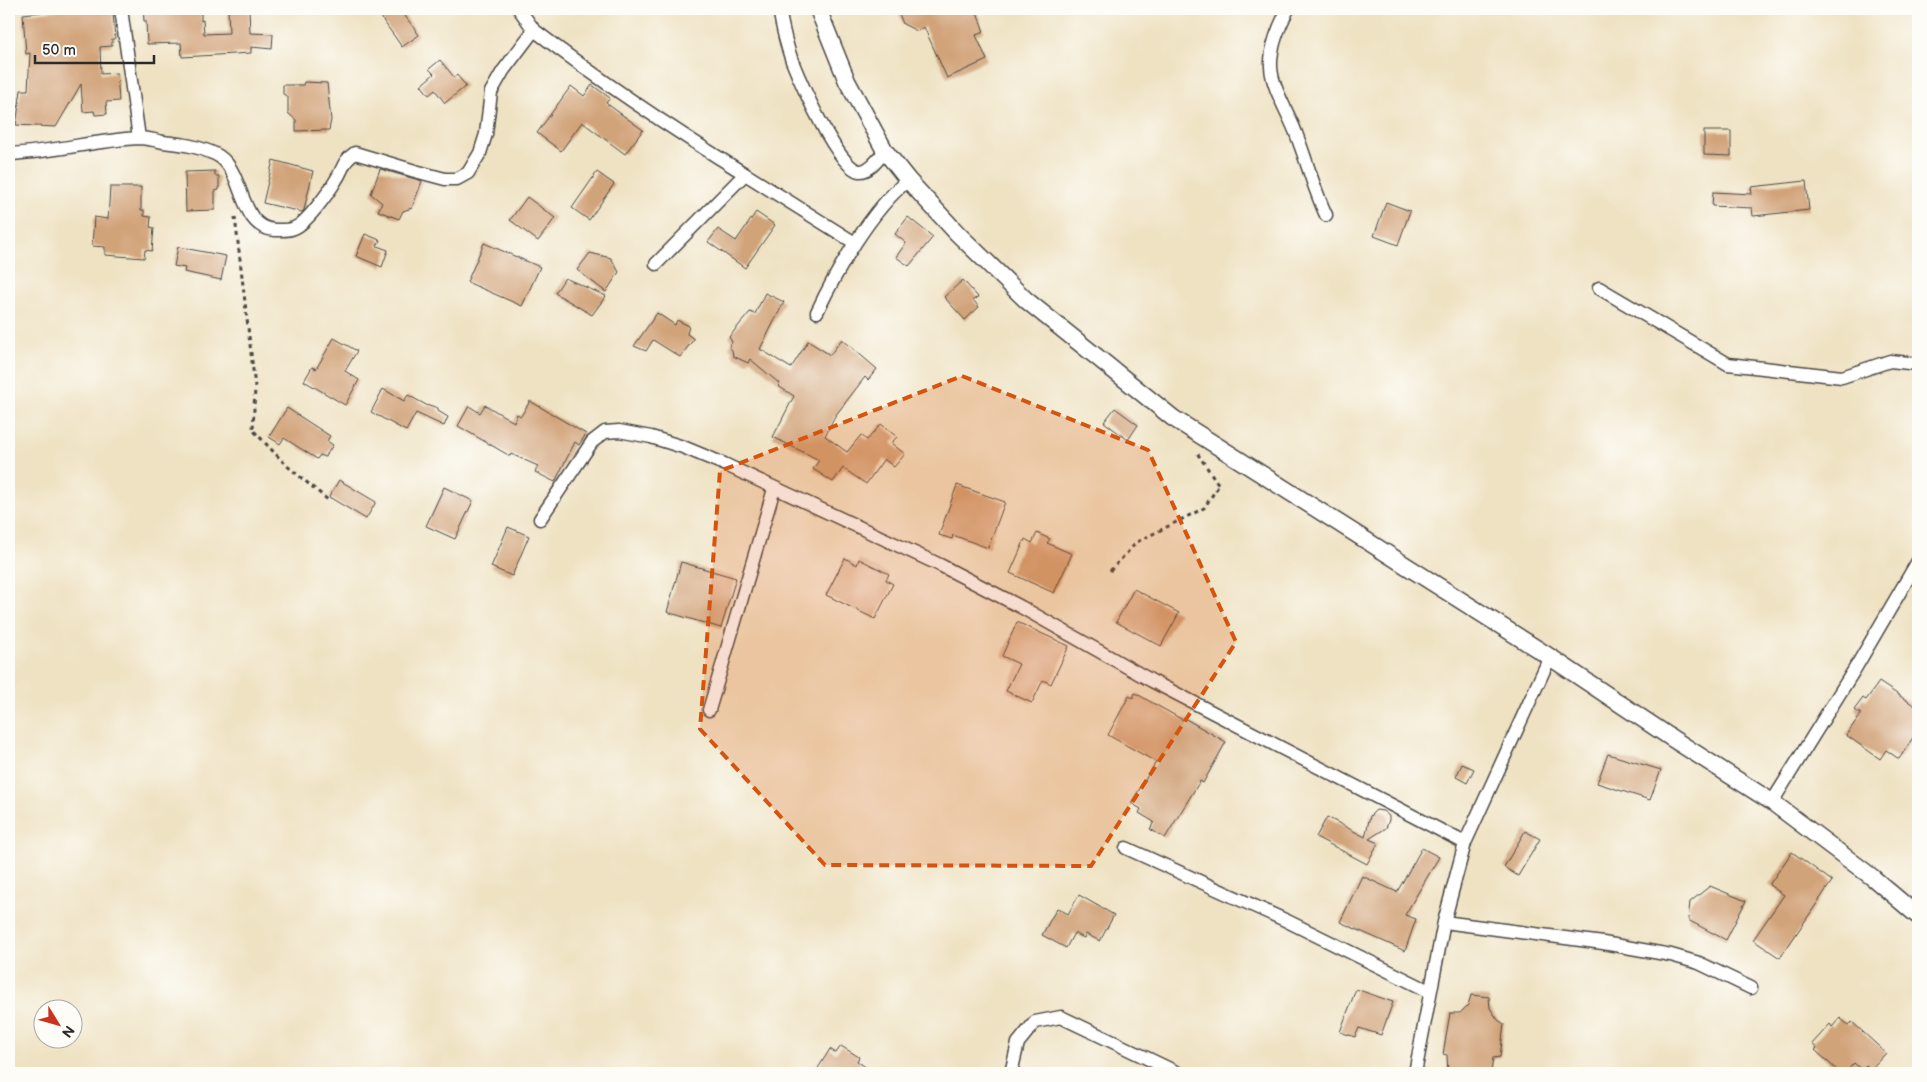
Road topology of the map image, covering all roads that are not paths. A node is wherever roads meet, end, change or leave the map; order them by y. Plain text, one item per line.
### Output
1 (121, 9) edge
2 (519, 9) edge
3 (779, 9) edge
4 (818, 9) edge
5 (1288, 9) edge
6 (534, 30) junction
7 (139, 138) junction
8 (885, 151) junction
9 (9, 154) edge
10 (745, 174) junction
11 (908, 180) junction
12 (1326, 215) dead end
13 (855, 243) junction
14 (656, 264) dead end
15 (1599, 288) dead end
16 (817, 312) dead end
17 (1918, 364) edge
18 (774, 488) junction
19 (540, 518) dead end
20 (1918, 561) edge
21 (1550, 657) junction
22 (710, 710) dead end
23 (1772, 802) junction
24 (1465, 843) junction
25 (1126, 848) dead end
26 (1918, 916) edge
27 (1444, 922) junction
28 (1751, 988) dead end
29 (1429, 991) junction
30 (1011, 1073) edge
31 (1178, 1073) edge
32 (1414, 1073) edge

1 - 7 street
2 - 6 street
3 - 8 street
4 - 8 street
5 - 12 street
6 - 7 street
6 - 10 street
7 - 9 street
8 - 11 street
10 - 13 street
10 - 14 street
11 - 13 street
11 - 21 street
13 - 16 street
15 - 17 street
18 - 19 street
18 - 22 street
18 - 24 street
20 - 23 street
21 - 23 street
21 - 24 street
23 - 26 street
24 - 27 street
25 - 29 street
27 - 28 street
27 - 29 street
29 - 32 street
30 - 31 street

